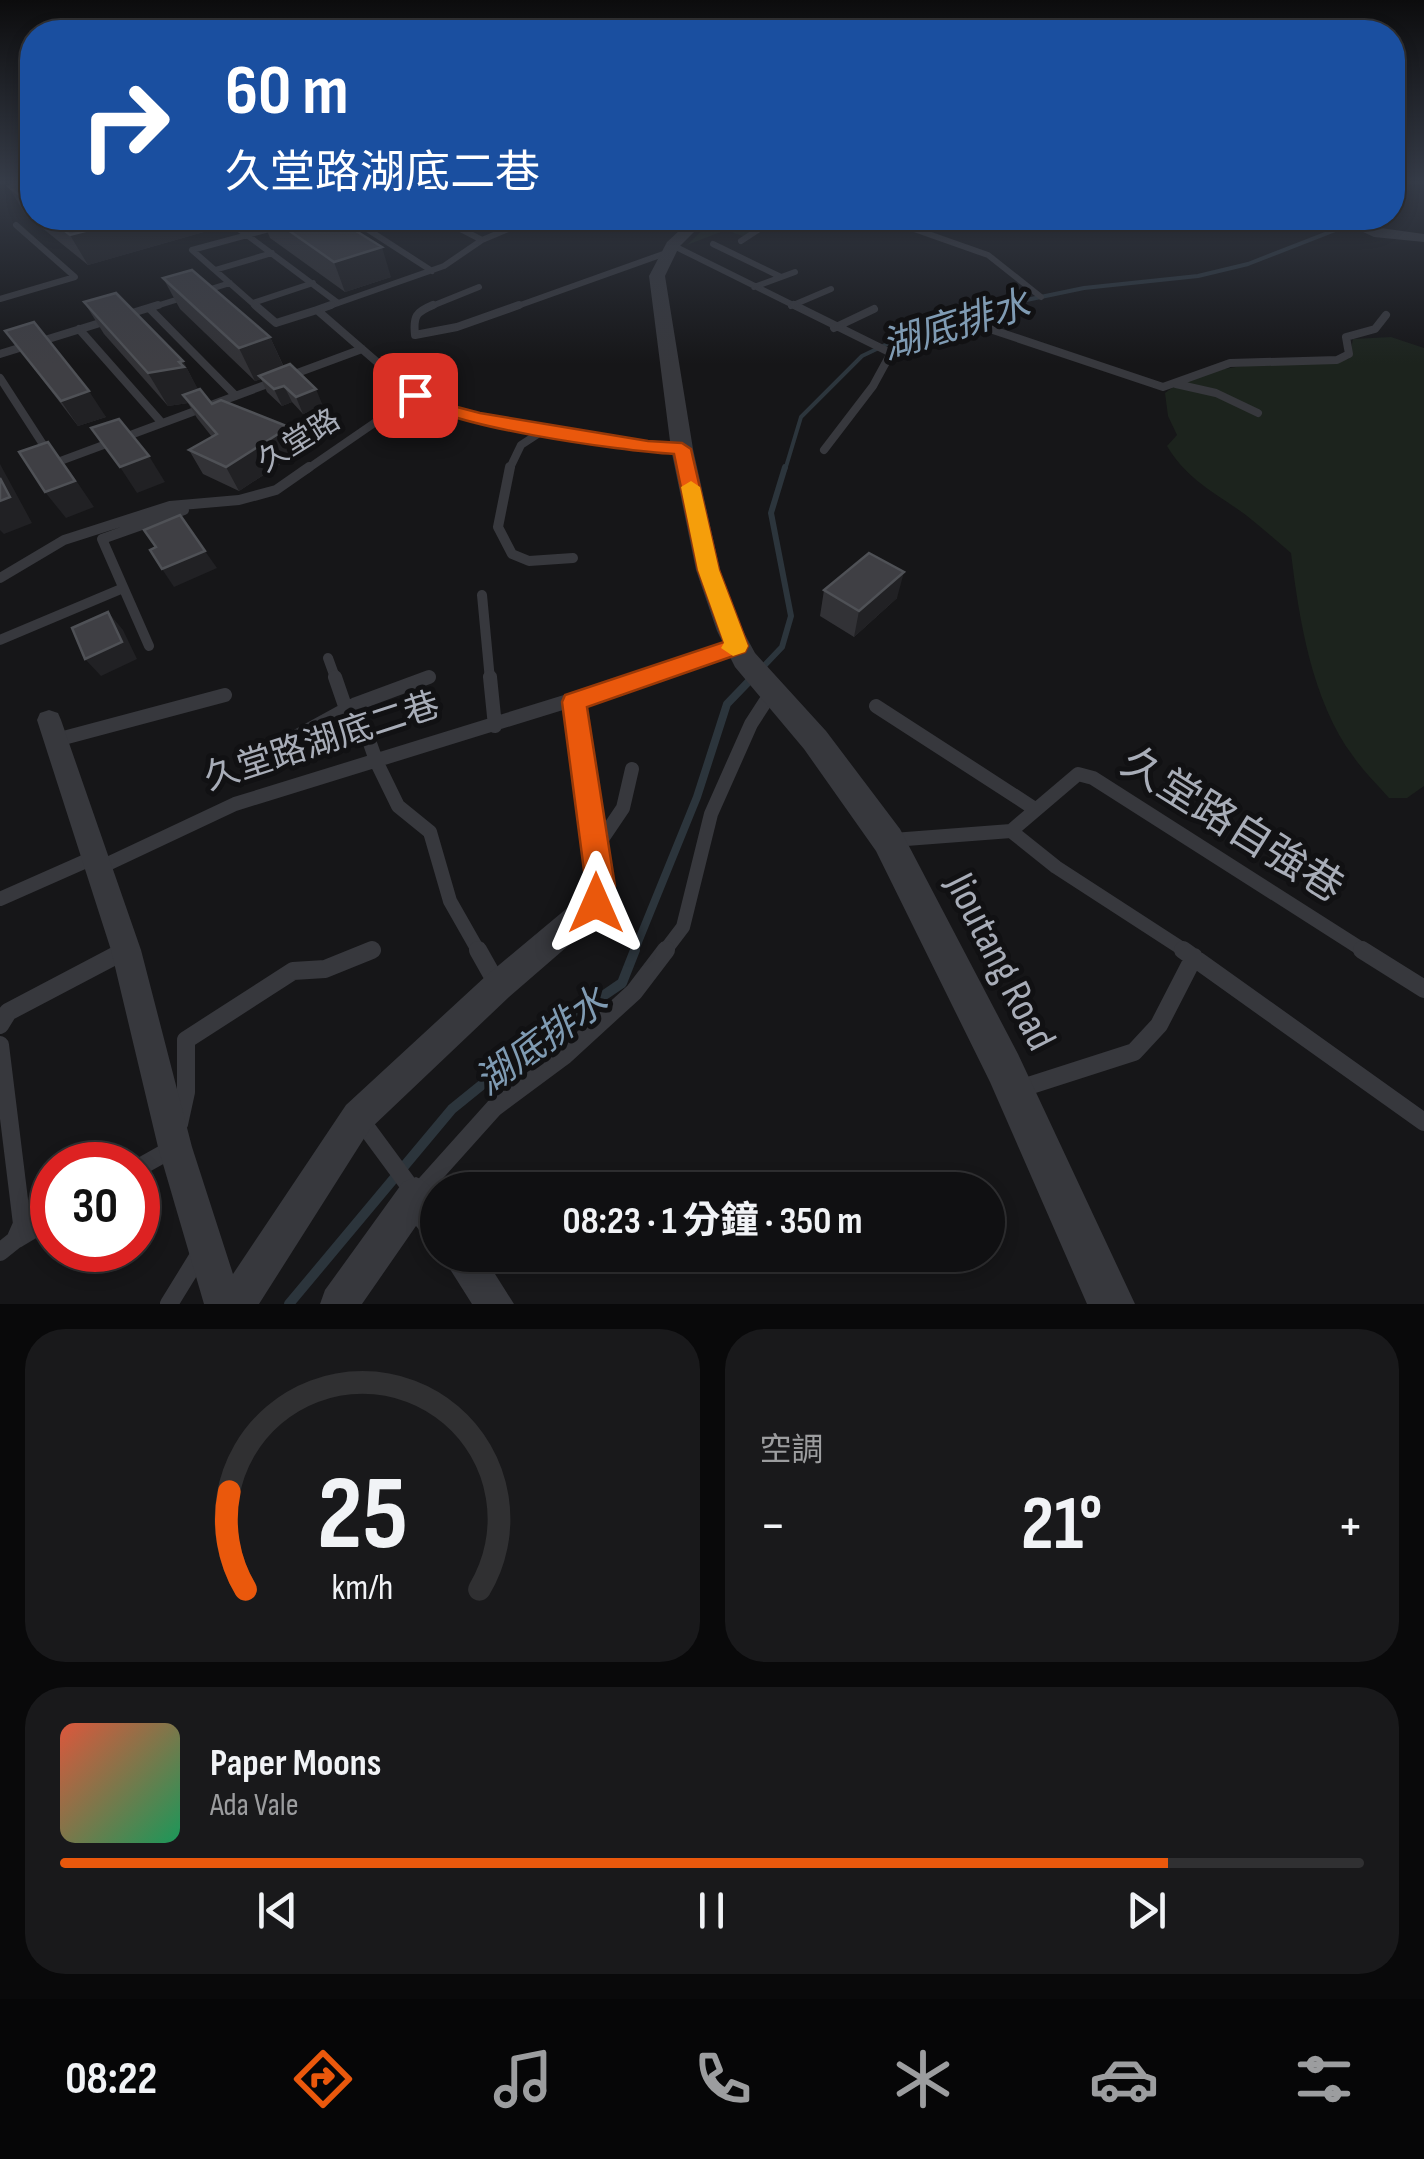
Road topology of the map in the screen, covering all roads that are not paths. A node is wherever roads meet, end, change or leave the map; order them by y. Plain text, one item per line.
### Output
1 (35, 242) edge
2 (222, 242) edge
3 (256, 242) edge
4 (388, 242) edge
5 (479, 242) edge
6 (676, 242) edge
7 (948, 242) edge
8 (713, 244) dead end
9 (669, 249) junction
10 (272, 254) junction
11 (216, 270) junction
12 (432, 270) junction
13 (795, 272) dead end
14 (781, 277) junction
15 (230, 282) junction
16 (312, 283) junction
17 (479, 287) dead end
18 (754, 288) junction
19 (832, 289) dead end
20 (1042, 297) dead end
21 (0, 298) edge
22 (253, 303) junction
23 (338, 303) junction
24 (791, 306) junction
25 (149, 308) junction
26 (317, 310) junction
27 (874, 310) dead end
28 (1386, 315) dead end
29 (834, 328) junction
30 (79, 330) junction
31 (362, 349) junction
32 (0, 354) edge
33 (891, 354) junction
34 (0, 378) edge
35 (1176, 384) junction
36 (415, 395) junction
37 (236, 396) junction
38 (1258, 413) dead end
39 (162, 423) junction
40 (544, 430) junction
41 (682, 449) junction
42 (824, 450) dead end
43 (202, 504) junction
44 (573, 558) dead end
45 (0, 578) edge
46 (121, 589) junction
47 (482, 595) dead end
48 (0, 640) edge
49 (149, 646) dead end
50 (328, 658) dead end
51 (756, 670) junction
52 (430, 677) dead end
53 (225, 695) dead end
54 (574, 702) junction
55 (350, 705) junction
56 (876, 706) dead end
57 (495, 726) junction
58 (52, 730) joint
59 (250, 762) dead end
60 (376, 763) junction
61 (632, 769) dead end
62 (1035, 809) junction
63 (1010, 830) junction
64 (888, 840) junction
65 (595, 848) junction
66 (97, 863) junction
67 (0, 899) edge
68 (126, 950) junction
69 (372, 950) dead end
70 (1194, 957) junction
71 (498, 986) junction
72 (1424, 989) edge
73 (0, 1024) edge
74 (0, 1044) edge
75 (1014, 1090) junction
76 (358, 1116) junction
77 (1424, 1122) edge
78 (174, 1147) junction
79 (160, 1155) edge
80 (443, 1172) edge
81 (420, 1199) edge
82 (420, 1201) edge
83 (30, 1232) edge
84 (205, 1245) junction
85 (7, 1246) edge
86 (472, 1272) edge
87 (170, 1304) edge
88 (222, 1304) edge
89 (236, 1304) edge
90 (339, 1304) edge
91 (495, 1304) edge
92 (1111, 1304) edge

1 - 21 lane
2 - 11 lane
3 - 10 lane
4 - 12 lane
5 - 12 lane
6 - 9 street
7 - 20 lane
8 - 14 lane
9 - 17 lane
9 - 18 lane
9 - 41 street, Jioutang Road
10 - 11 lane
10 - 16 lane
11 - 15 lane
12 - 23 lane
13 - 14 lane
14 - 18 lane
15 - 22 lane
15 - 25 lane
16 - 22 lane
16 - 23 lane
18 - 24 lane
19 - 24 lane
22 - 26 lane
23 - 26 lane
24 - 29 lane
25 - 30 lane
25 - 37 lane
26 - 31 lane
27 - 29 lane
28 - 35 lane
29 - 33 lane
30 - 32 lane
30 - 39 lane
31 - 36 lane
31 - 37 lane
33 - 35 lane
33 - 42 lane
34 - 39 lane
35 - 38 lane
36 - 40 lane
36 - 43 lane, 久堂路
37 - 39 lane
40 - 41 lane
40 - 44 lane
41 - 51 street, Jioutang Road
43 - 45 lane, 久堂路
43 - 46 lane
46 - 48 lane
46 - 49 lane
47 - 57 lane
50 - 55 lane
51 - 54 lane, 久堂路湖底二巷
51 - 64 street, Jioutang Road
51 - 80 lane
52 - 55 lane
53 - 58 lane
54 - 57 lane, 久堂路湖底二巷
54 - 65 street
55 - 59 lane
55 - 60 lane
56 - 62 lane
57 - 60 lane, 久堂路湖底二巷
58 - 66 street
60 - 66 lane, 久堂路湖底二巷
60 - 71 lane
61 - 65 lane
62 - 63 lane, 久堂路自強巷
62 - 72 lane, 久堂路自強巷
63 - 64 lane
63 - 70 lane
64 - 75 street, Jioutang Road
65 - 71 street
66 - 67 lane, 久堂路湖底二巷
66 - 68 street
68 - 73 lane
68 - 78 street
69 - 78 lane
70 - 75 lane
70 - 77 lane
71 - 76 street
74 - 85 lane
75 - 92 street, Jioutang Road
76 - 81 lane
76 - 89 street
78 - 79 lane
78 - 84 street
82 - 90 street
83 - 85 lane
84 - 87 lane
84 - 88 street
86 - 91 street

